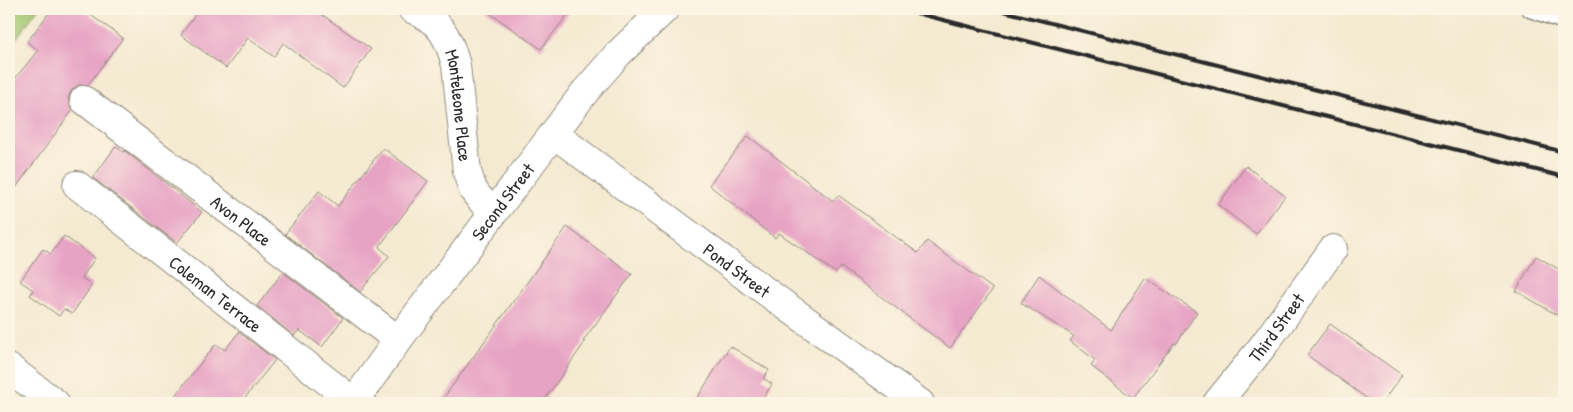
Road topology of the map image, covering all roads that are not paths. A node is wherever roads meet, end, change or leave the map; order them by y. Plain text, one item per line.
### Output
1 (412, 9) edge
2 (665, 9) edge
3 (1530, 9) edge
4 (1564, 22) edge
5 (84, 100) dead end
6 (554, 134) junction
7 (77, 185) dead end
8 (493, 213) junction
9 (1333, 249) dead end
10 (398, 340) junction
11 (9, 368) edge
12 (55, 403) edge
13 (353, 403) edge
14 (920, 403) edge
15 (1217, 403) edge

1 - 8 street, Monteleone Place
2 - 6 street, Second Street
3 - 4 lane
5 - 10 street, Avon Place
6 - 8 street, Second Street
6 - 14 street, Pond Street
7 - 13 street, Coleman Terrace
8 - 10 street, Second Street
9 - 15 street, Third Street
10 - 13 street, Second Street
11 - 12 street

